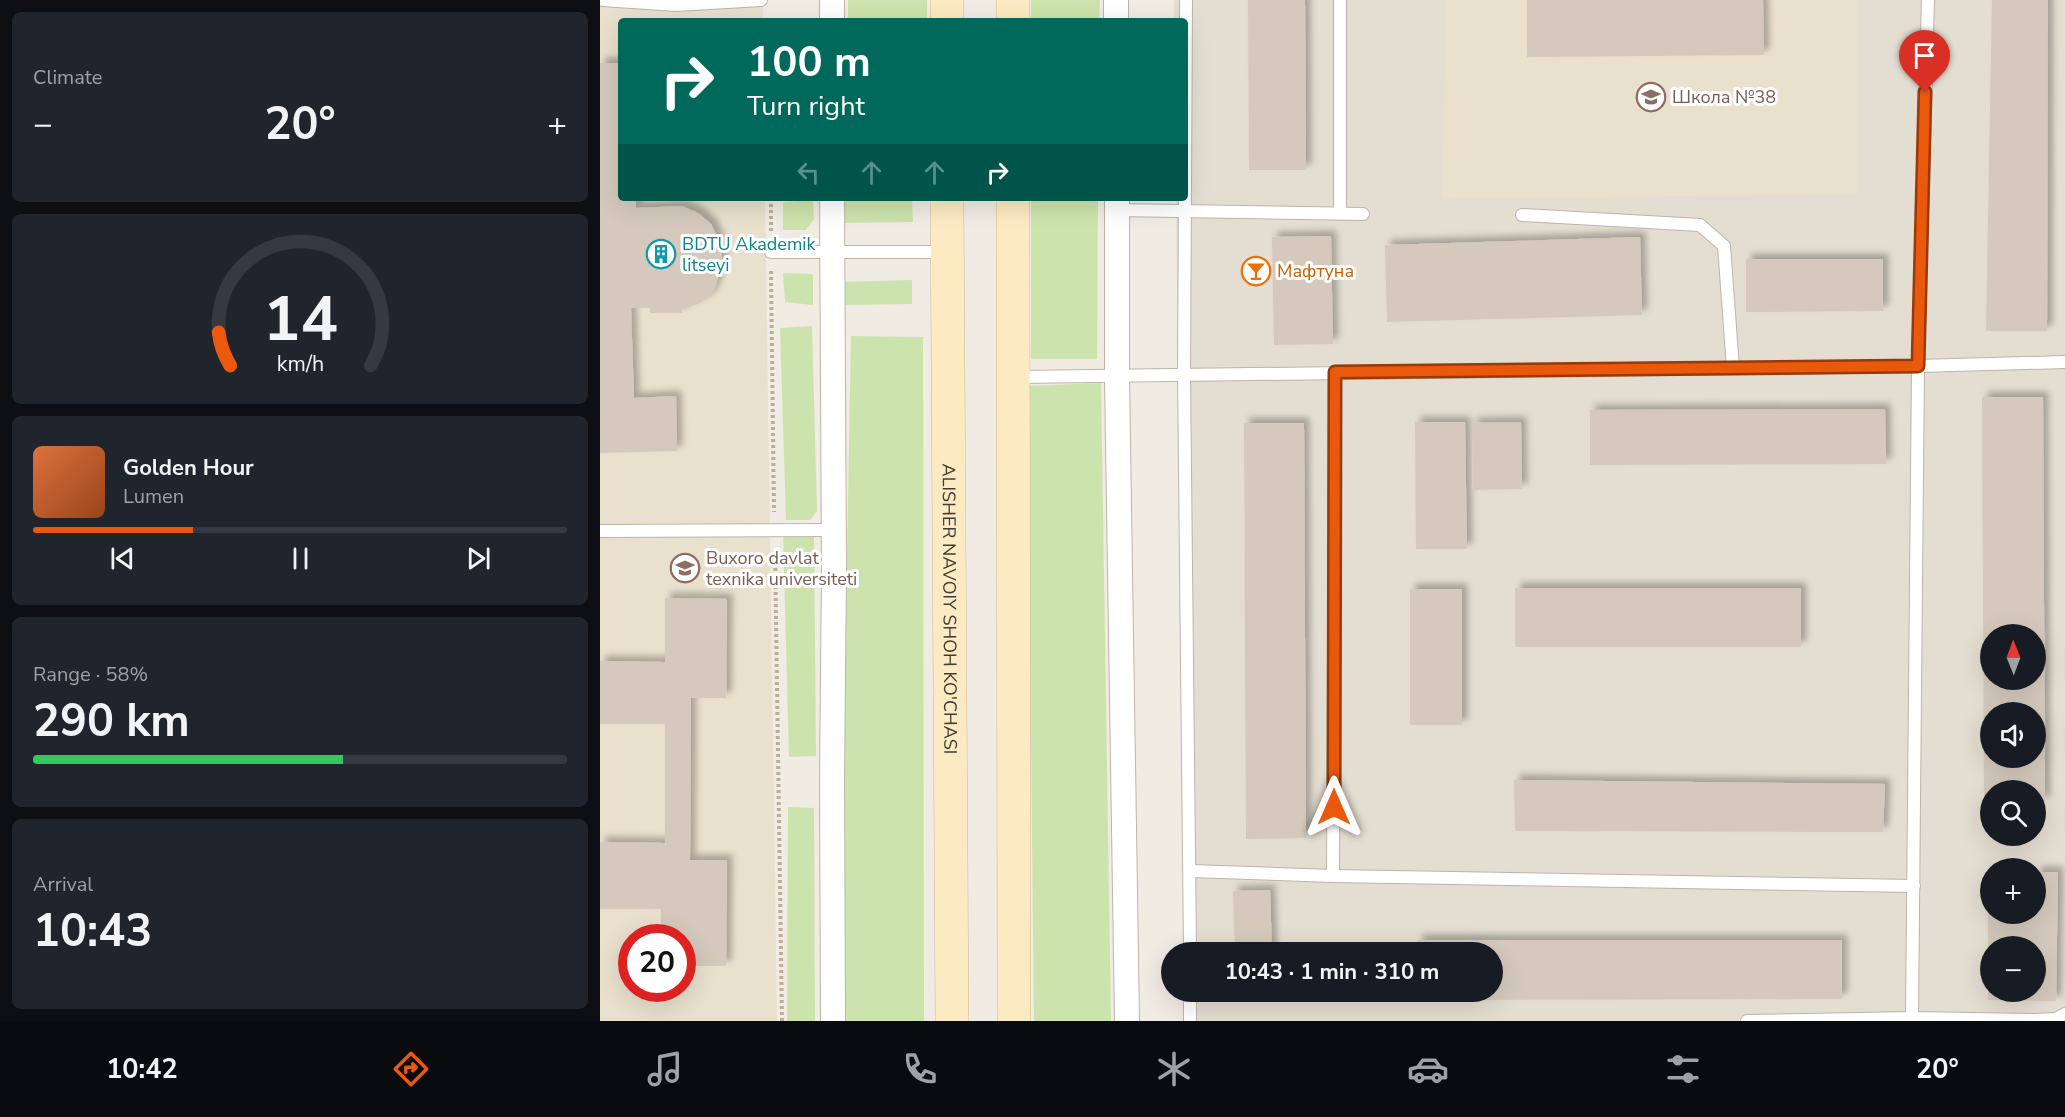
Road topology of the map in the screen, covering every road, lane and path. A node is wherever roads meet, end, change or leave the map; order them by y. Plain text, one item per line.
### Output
1 (603, 0) edge
2 (761, 0) edge
3 (832, 0) edge
4 (947, 0) edge
5 (1013, 0) edge
6 (1116, 0) edge
7 (1186, 0) edge
8 (1340, 0) edge
9 (1928, 0) edge
10 (832, 18) edge
11 (947, 18) edge
12 (1013, 18) edge
13 (1116, 18) edge
14 (1186, 18) edge
15 (771, 201) edge
16 (832, 201) edge
17 (947, 201) edge
18 (1013, 201) edge
19 (1185, 201) edge
20 (1117, 204) edge
21 (1185, 212) junction
22 (1340, 213) junction
23 (1363, 214) dead end
24 (1522, 215) dead end
25 (832, 251) junction
26 (771, 252) junction
27 (947, 252) junction
28 (2065, 362) edge
29 (1918, 366) junction
30 (1733, 368) junction
31 (1335, 372) junction
32 (1184, 374) junction
33 (1012, 377) junction
34 (1117, 377) junction
35 (834, 530) junction
36 (600, 531) edge
37 (775, 531) junction
38 (1191, 871) junction
39 (1333, 876) junction
40 (1914, 886) junction
41 (1190, 942) edge
42 (1190, 1002) edge
43 (2065, 1014) edge
44 (1912, 1018) junction
45 (782, 1021) edge
46 (834, 1021) edge
47 (952, 1021) edge
48 (1014, 1021) edge
49 (1127, 1021) edge
50 (1190, 1021) edge
51 (1747, 1021) edge
52 (2034, 1021) edge

1 - 2 lane
3 - 10 street
4 - 11 main road
5 - 12 main road
6 - 13 street
7 - 14 lane
8 - 22 lane
9 - 29 lane
15 - 26 path
16 - 25 street
17 - 27 main road, ALISHER NAVOIY SHOH KO'CHASI
18 - 33 main road
19 - 21 lane
20 - 21 lane
20 - 34 street
21 - 22 lane
21 - 32 lane
22 - 23 lane
24 - 30 lane
25 - 26 lane
25 - 27 lane
25 - 35 street
26 - 37 path
27 - 47 main road, ALISHER NAVOIY SHOH KO'CHASI
28 - 29 lane
29 - 30 lane
29 - 40 lane
30 - 31 lane
31 - 32 lane
31 - 39 lane
32 - 34 lane
32 - 38 lane
33 - 34 lane
33 - 48 main road
34 - 49 street
35 - 37 lane
35 - 46 street
36 - 37 lane
37 - 45 path
38 - 39 lane
38 - 41 lane
39 - 40 lane
40 - 44 lane
42 - 50 lane
43 - 52 lane
44 - 51 lane
44 - 52 lane

